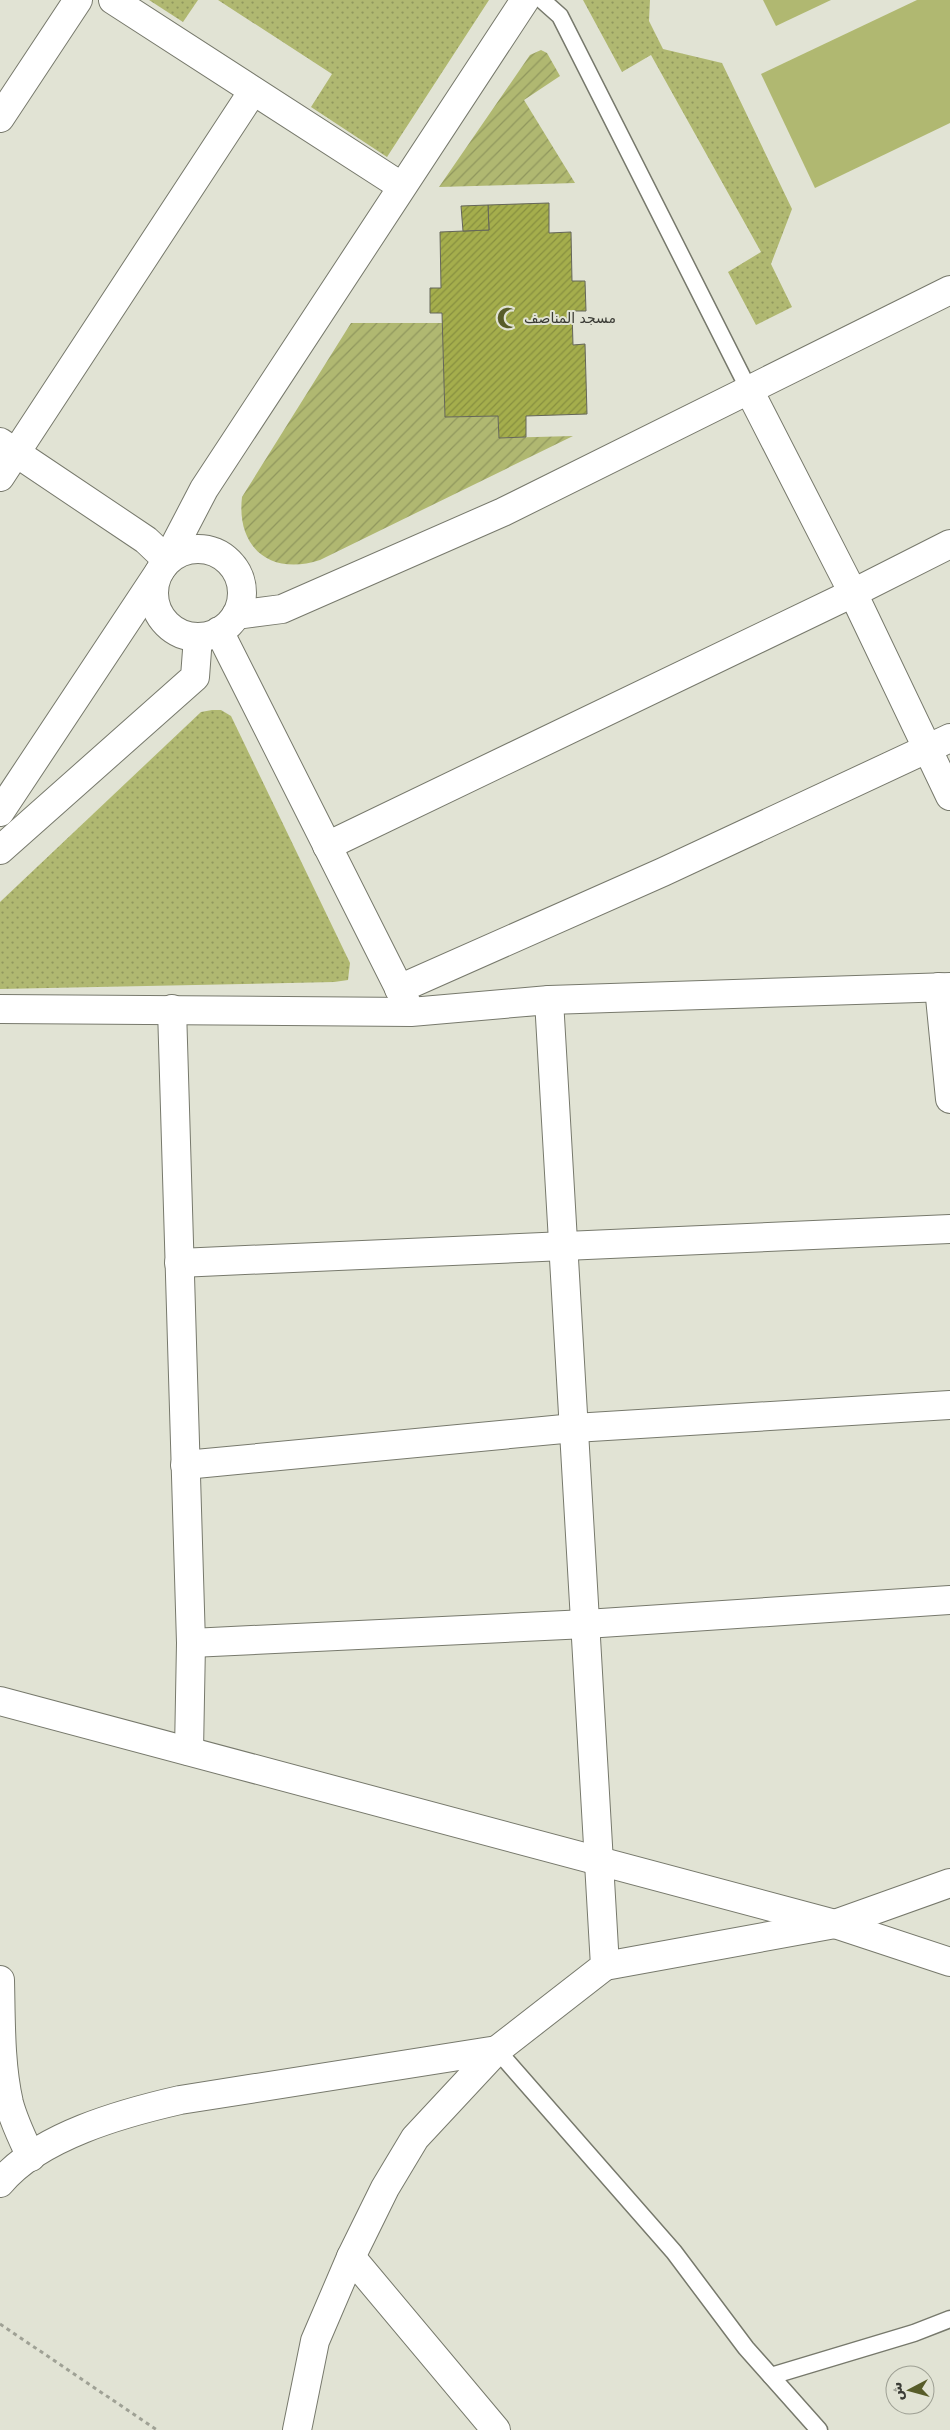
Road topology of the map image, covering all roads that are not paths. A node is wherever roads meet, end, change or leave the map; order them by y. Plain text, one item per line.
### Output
1 (78, 0) edge
2 (113, 0) edge
3 (525, 0) edge
4 (542, 0) edge
5 (253, 91) junction
6 (0, 118) edge
7 (401, 186) junction
8 (950, 290) edge
9 (749, 390) junction
10 (8, 447) edge
11 (0, 477) edge
12 (950, 544) edge
13 (167, 560) junction
14 (853, 593) junction
15 (218, 628) junction
16 (939, 744) edge
17 (950, 796) edge
18 (0, 812) edge
19 (327, 846) junction
20 (0, 850) edge
21 (944, 987) edge
22 (549, 1000) junction
23 (405, 1001) junction
24 (0, 1008) edge
25 (172, 1009) junction
26 (950, 1099) edge
27 (950, 1229) edge
28 (564, 1244) junction
29 (179, 1262) junction
30 (950, 1405) edge
31 (574, 1428) junction
32 (185, 1466) junction
33 (950, 1600) edge
34 (586, 1624) junction
35 (191, 1643) junction
36 (0, 1701) edge
37 (190, 1752) junction
38 (597, 1860) junction
39 (950, 1883) edge
40 (835, 1924) junction
41 (950, 1962) edge
42 (605, 1966) junction
43 (0, 1980) edge
44 (497, 2050) junction
45 (31, 2157) junction
46 (0, 2183) edge
47 (351, 2257) junction
48 (950, 2319) edge
49 (771, 2376) junction
50 (297, 2430) edge
51 (496, 2430) edge
52 (819, 2430) edge

1 - 6 street
2 - 5 street
3 - 7 street
4 - 9 lane
5 - 7 street
5 - 10 street
7 - 13 street
8 - 9 street
9 - 14 street
9 - 15 street
10 - 11 street
10 - 13 street
12 - 14 street
13 - 15 street
13 - 15 street
13 - 18 street
14 - 16 street
14 - 19 street
15 - 19 street
15 - 20 street
16 - 17 street
16 - 23 street
19 - 23 street
21 - 22 street
21 - 26 street
22 - 23 street
22 - 28 street
23 - 25 street
24 - 25 street
25 - 29 street
27 - 28 street
28 - 29 street
28 - 31 street
29 - 32 street
30 - 31 street
31 - 32 street
31 - 34 street
32 - 35 street
33 - 34 street
34 - 35 street
34 - 38 street
35 - 37 street
36 - 37 street
37 - 38 street
38 - 40 street
38 - 42 street
39 - 40 street
40 - 41 street
40 - 42 street
42 - 44 street
43 - 45 street
44 - 45 street
44 - 47 street
44 - 49 lane
45 - 46 street
47 - 50 street
47 - 51 street
48 - 49 lane
49 - 52 lane

